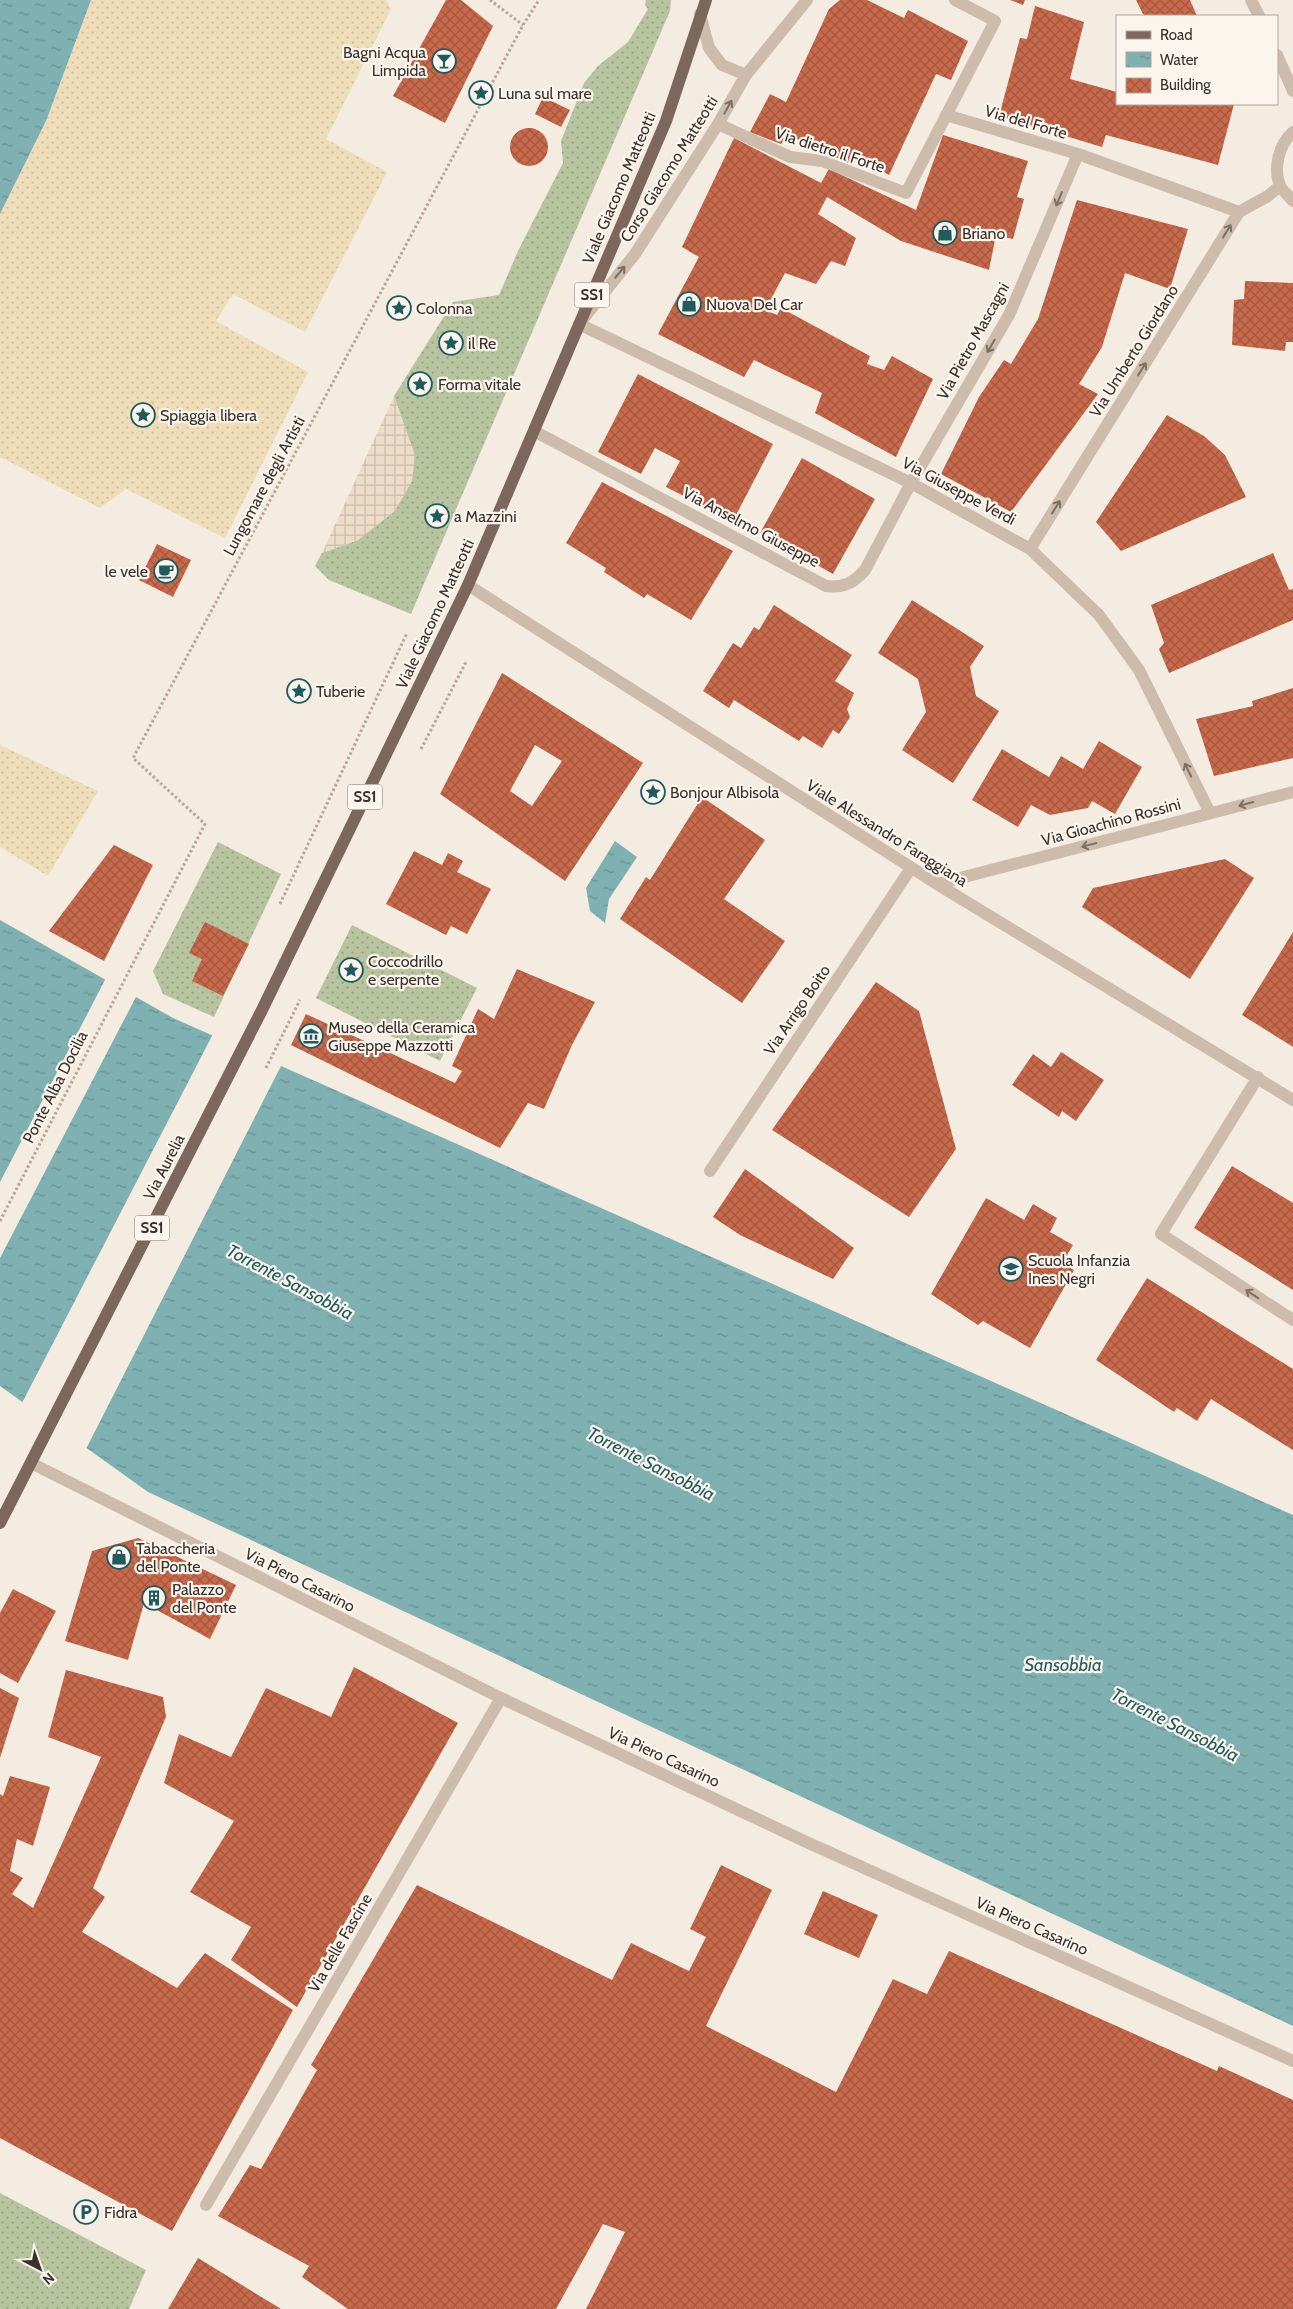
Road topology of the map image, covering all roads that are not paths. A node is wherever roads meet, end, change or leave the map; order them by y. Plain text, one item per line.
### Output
1 (706, 0) edge
2 (807, 0) edge
3 (955, 0) edge
4 (1251, 0) edge
5 (700, 14) junction
6 (1258, 15) edge
7 (1278, 58) edge
8 (746, 75) junction
9 (1293, 91) edge
10 (946, 115) junction
11 (718, 124) junction
12 (1293, 132) edge
13 (1078, 154) junction
14 (1280, 186) junction
15 (1293, 201) edge
16 (1239, 212) junction
17 (580, 324) junction
18 (534, 431) junction
19 (911, 483) junction
20 (1030, 549) junction
21 (468, 585) junction
22 (1293, 792) edge
23 (1210, 813) junction
24 (911, 868) junction
25 (937, 884) junction
26 (262, 1010) joint
27 (1258, 1077) junction
28 (1293, 1100) edge
29 (710, 1171) dead end
30 (1293, 1320) edge
31 (31, 1463) junction
32 (0, 1523) edge
33 (501, 1698) junction
34 (1293, 2060) edge
35 (206, 2205) dead end

1 - 5 main road, Viale Giacomo Matteotti / SS1
2 - 8 street, Corso Giacomo Matteotti
3 - 10 street
4 - 6 street
5 - 8 street
5 - 17 main road, Viale Giacomo Matteotti / SS1
7 - 9 street
11 -> 8 street, Corso Giacomo Matteotti
10 - 11 street, Via dietro il Forte
10 - 13 street, Via del Forte
17 -> 11 street, Corso Giacomo Matteotti
12 - 14 street
13 - 16 street, Via del Forte
13 -> 19 street, Via Pietro Mascagni
14 - 15 street
14 - 16 street, Via Umberto Giordano
20 -> 16 street, Via Umberto Giordano
17 - 18 main road, Viale Giacomo Matteotti / SS1
17 - 19 street, Via Giuseppe Verdi
18 - 19 street, Via Anselmo Giuseppe
18 - 21 main road, Viale Giacomo Matteotti / SS1
19 - 20 street, Via Giuseppe Verdi
23 -> 20 street, Via Giuseppe Verdi
21 - 24 street, Viale Alessandro Faraggiana
21 - 26 main road, Viale Giacomo Matteotti / SS1
22 -> 23 street, Via Gioachino Rossini
23 -> 25 street, Via Gioachino Rossini
24 - 25 street, Viale Alessandro Faraggiana
24 - 29 street, Via Arrigo Boito
25 - 27 street, Viale Alessandro Faraggiana
26 - 31 main road, Via Aurelia / SS1
27 - 28 street, Viale Alessandro Faraggiana
30 -> 27 street
31 - 32 main road, SS1
31 - 33 street, Via Piero Casarino
33 - 34 street, Via Piero Casarino
33 - 35 street, Via delle Fascine

